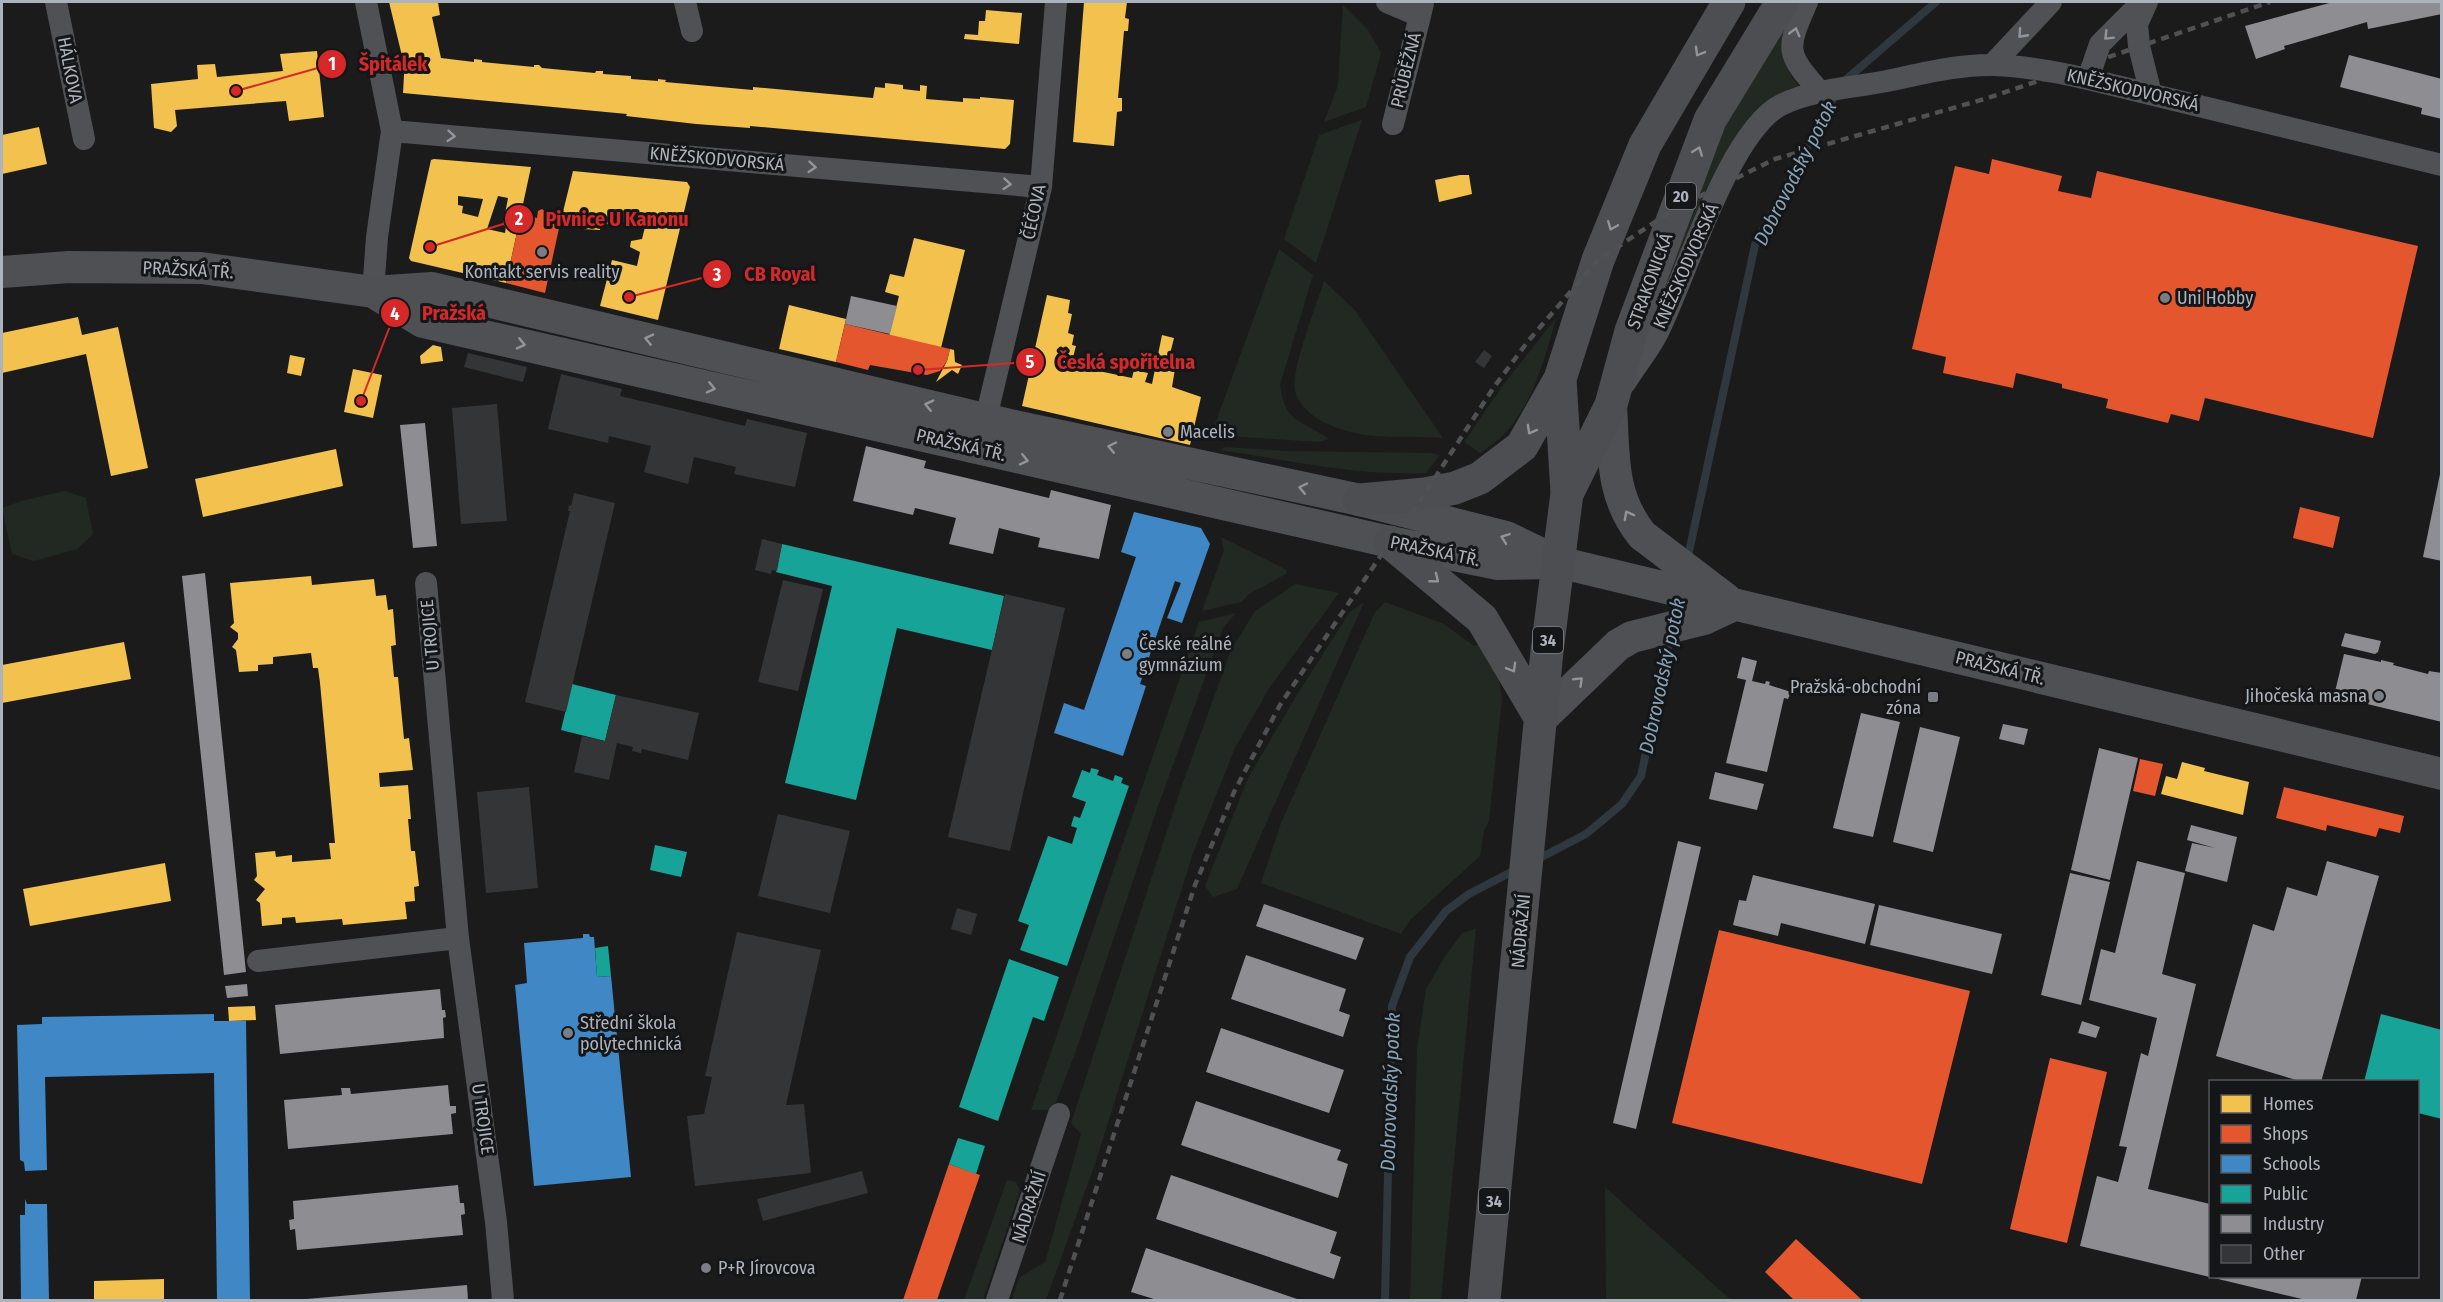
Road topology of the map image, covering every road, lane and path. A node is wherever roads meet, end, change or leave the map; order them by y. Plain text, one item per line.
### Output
1 (56, 2) edge
2 (366, 2) edge
3 (686, 2) edge
4 (1056, 2) edge
5 (1387, 2) edge
6 (1729, 2) edge
7 (1782, 2) edge
8 (1807, 2) edge
9 (2051, 2) edge
10 (2142, 2) edge
11 (2147, 2) edge
12 (1422, 9) edge
13 (692, 31) dead end
14 (1992, 65) junction
15 (2088, 79) junction
16 (1822, 92) junction
17 (2151, 94) junction
18 (1393, 124) dead end
19 (392, 131) junction
20 (84, 139) dead end
21 (2442, 165) edge
22 (1041, 187) junction
23 (2, 272) edge
24 (373, 292) junction
25 (1560, 379) junction
26 (1611, 405) junction
27 (986, 418) junction
28 (1567, 493) junction
29 (1360, 500) junction
30 (1390, 542) junction
31 (1558, 562) junction
32 (426, 583) dead end
33 (1715, 602) junction
34 (1540, 719) junction
35 (2442, 774) edge
36 (459, 938) junction
37 (258, 961) dead end
38 (1059, 1114) dead end
39 (503, 1300) edge
40 (997, 1300) edge
41 (1484, 1300) edge

1 - 20 street, HÁLKOVA
2 - 19 street
3 - 13 street
4 - 22 street, ČÉČOVA
5 - 12 street, PRŮBĚŽNÁ
6 -> 25 main road
26 -> 7 main road, STRAKONICKÁ / 20
16 -> 8 street
9 -> 14 street
10 -> 15 street
11 - 17 street
12 - 18 street, PRŮBĚŽNÁ
14 - 15 street, KNĚŽSKODVORSKÁ
14 - 16 street, KNĚŽSKODVORSKÁ
15 - 17 street, KNĚŽSKODVORSKÁ
16 - 26 street, KNĚŽSKODVORSKÁ
17 - 21 street, KNĚŽSKODVORSKÁ
19 -> 22 street, KNĚŽSKODVORSKÁ
19 - 24 street
22 - 27 street, ČÉČOVA
23 - 24 street, PRAŽSKÁ TŘ.
27 -> 24 street, PRAŽSKÁ TŘ.
24 -> 30 street, PRAŽSKÁ TŘ.
25 - 28 main road
25 -> 29 main road
26 - 28 main road, 20
33 -> 26 street
29 -> 27 street, PRAŽSKÁ TŘ.
28 - 31 main road
31 -> 29 street, PRAŽSKÁ TŘ.
30 - 31 street, PRAŽSKÁ TŘ.
30 -> 34 main road
31 - 33 street, PRAŽSKÁ TŘ.
31 - 34 main road, NÁDRAŽNÍ / 34
32 - 36 street, U TROJICE
34 -> 33 street
33 - 35 street, PRAŽSKÁ TŘ.
34 - 41 main road, NÁDRAŽNÍ / 34
36 - 37 street
36 - 39 street, U TROJICE
38 - 40 street, NÁDRAŽNÍ

